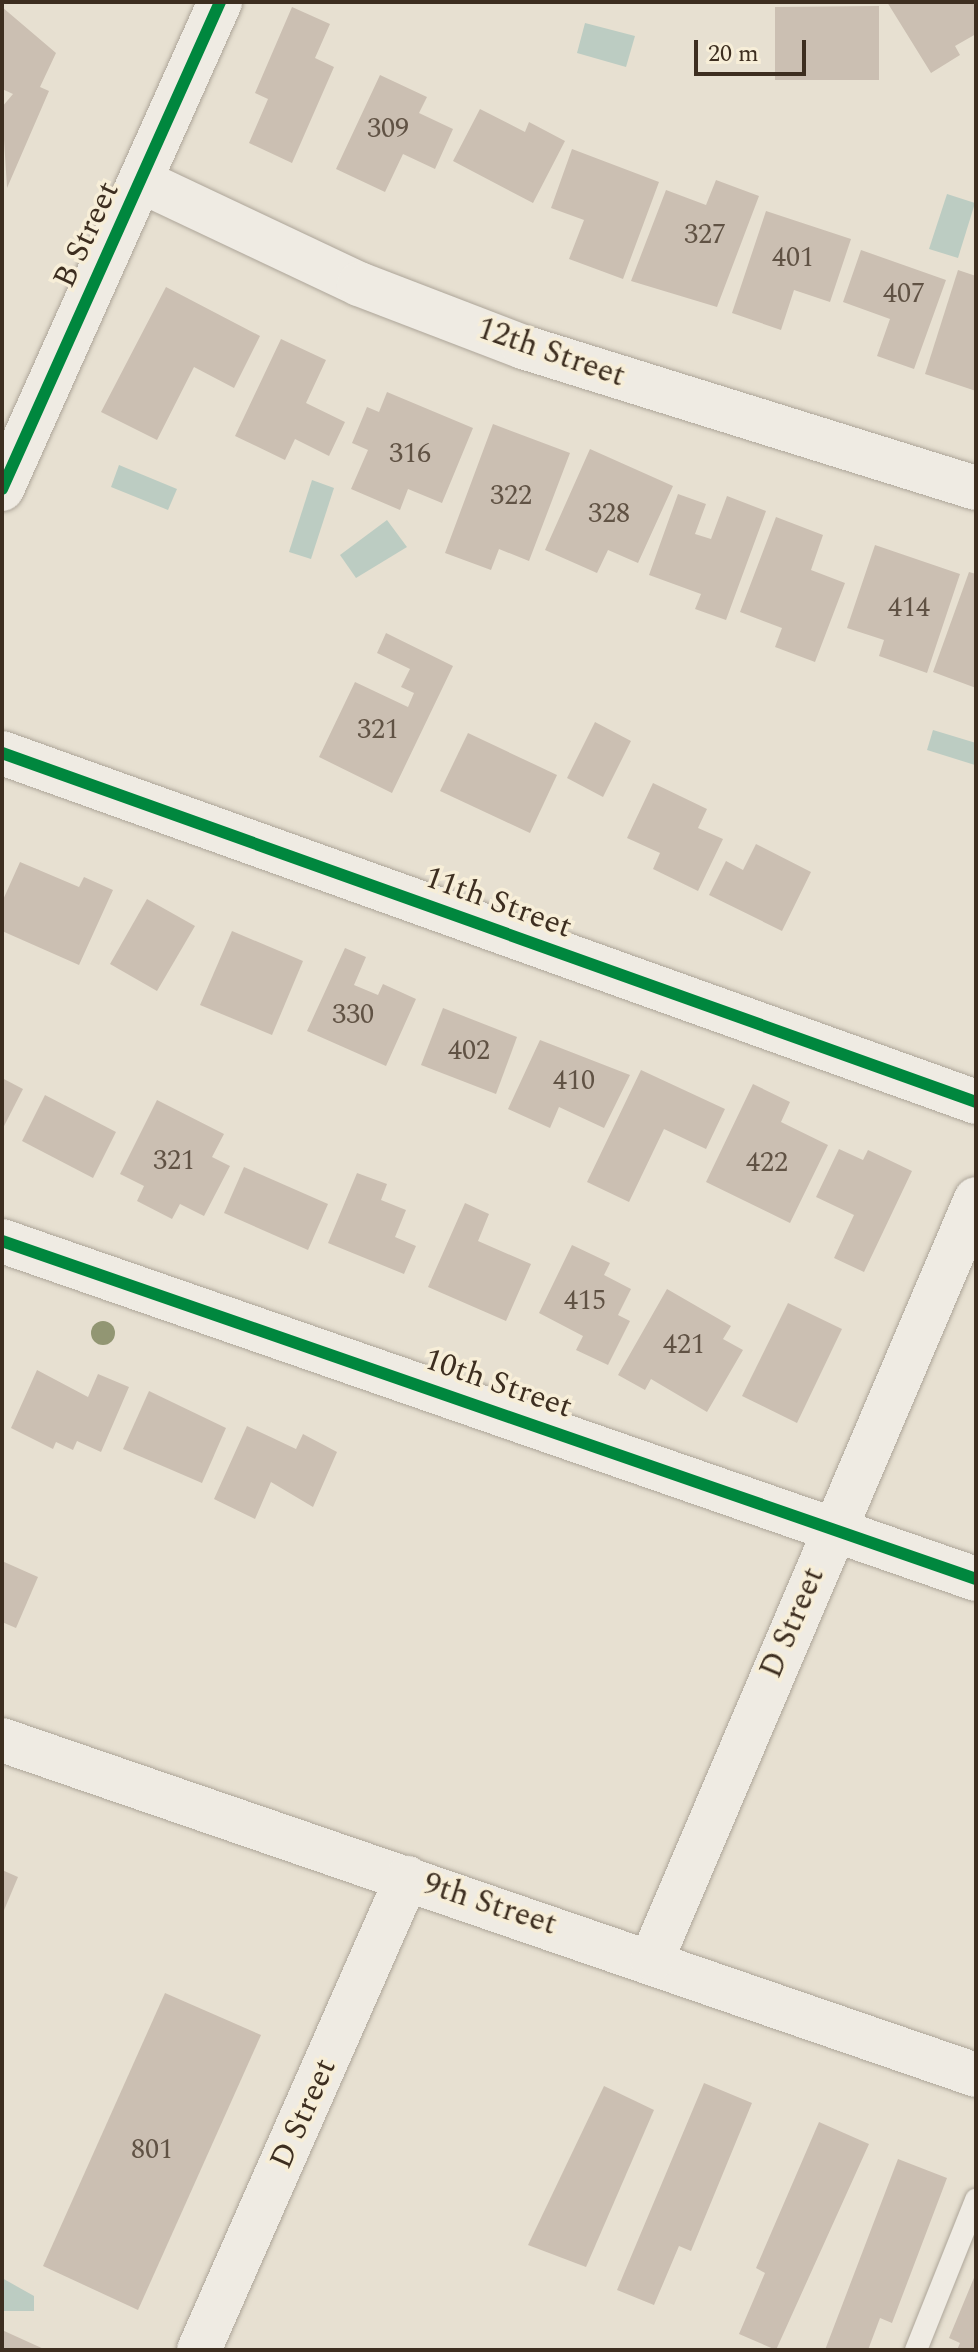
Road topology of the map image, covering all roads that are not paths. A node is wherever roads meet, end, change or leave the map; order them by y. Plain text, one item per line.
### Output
1 (220, 2) edge
2 (141, 181) junction
3 (976, 488) edge
4 (2, 489) edge
5 (2, 753) edge
6 (976, 1102) edge
7 (976, 1199) edge
8 (2, 1241) edge
9 (834, 1527) junction
10 (976, 1579) edge
11 (2, 1740) edge
12 (407, 1878) junction
13 (652, 1959) junction
14 (976, 2075) edge
15 (976, 2200) edge
16 (199, 2350) edge
17 (916, 2350) edge

1 - 2 street, B Street
2 - 3 street, 12th Street
2 - 4 street, B Street
5 - 6 street, 11th Street
7 - 9 street, D Street
8 - 9 street, 10th Street
9 - 10 street, 10th Street
9 - 13 street, D Street
11 - 12 street, 9th Street
12 - 13 street, 9th Street
12 - 16 street, D Street
13 - 14 street, 9th Street
15 - 17 lane

